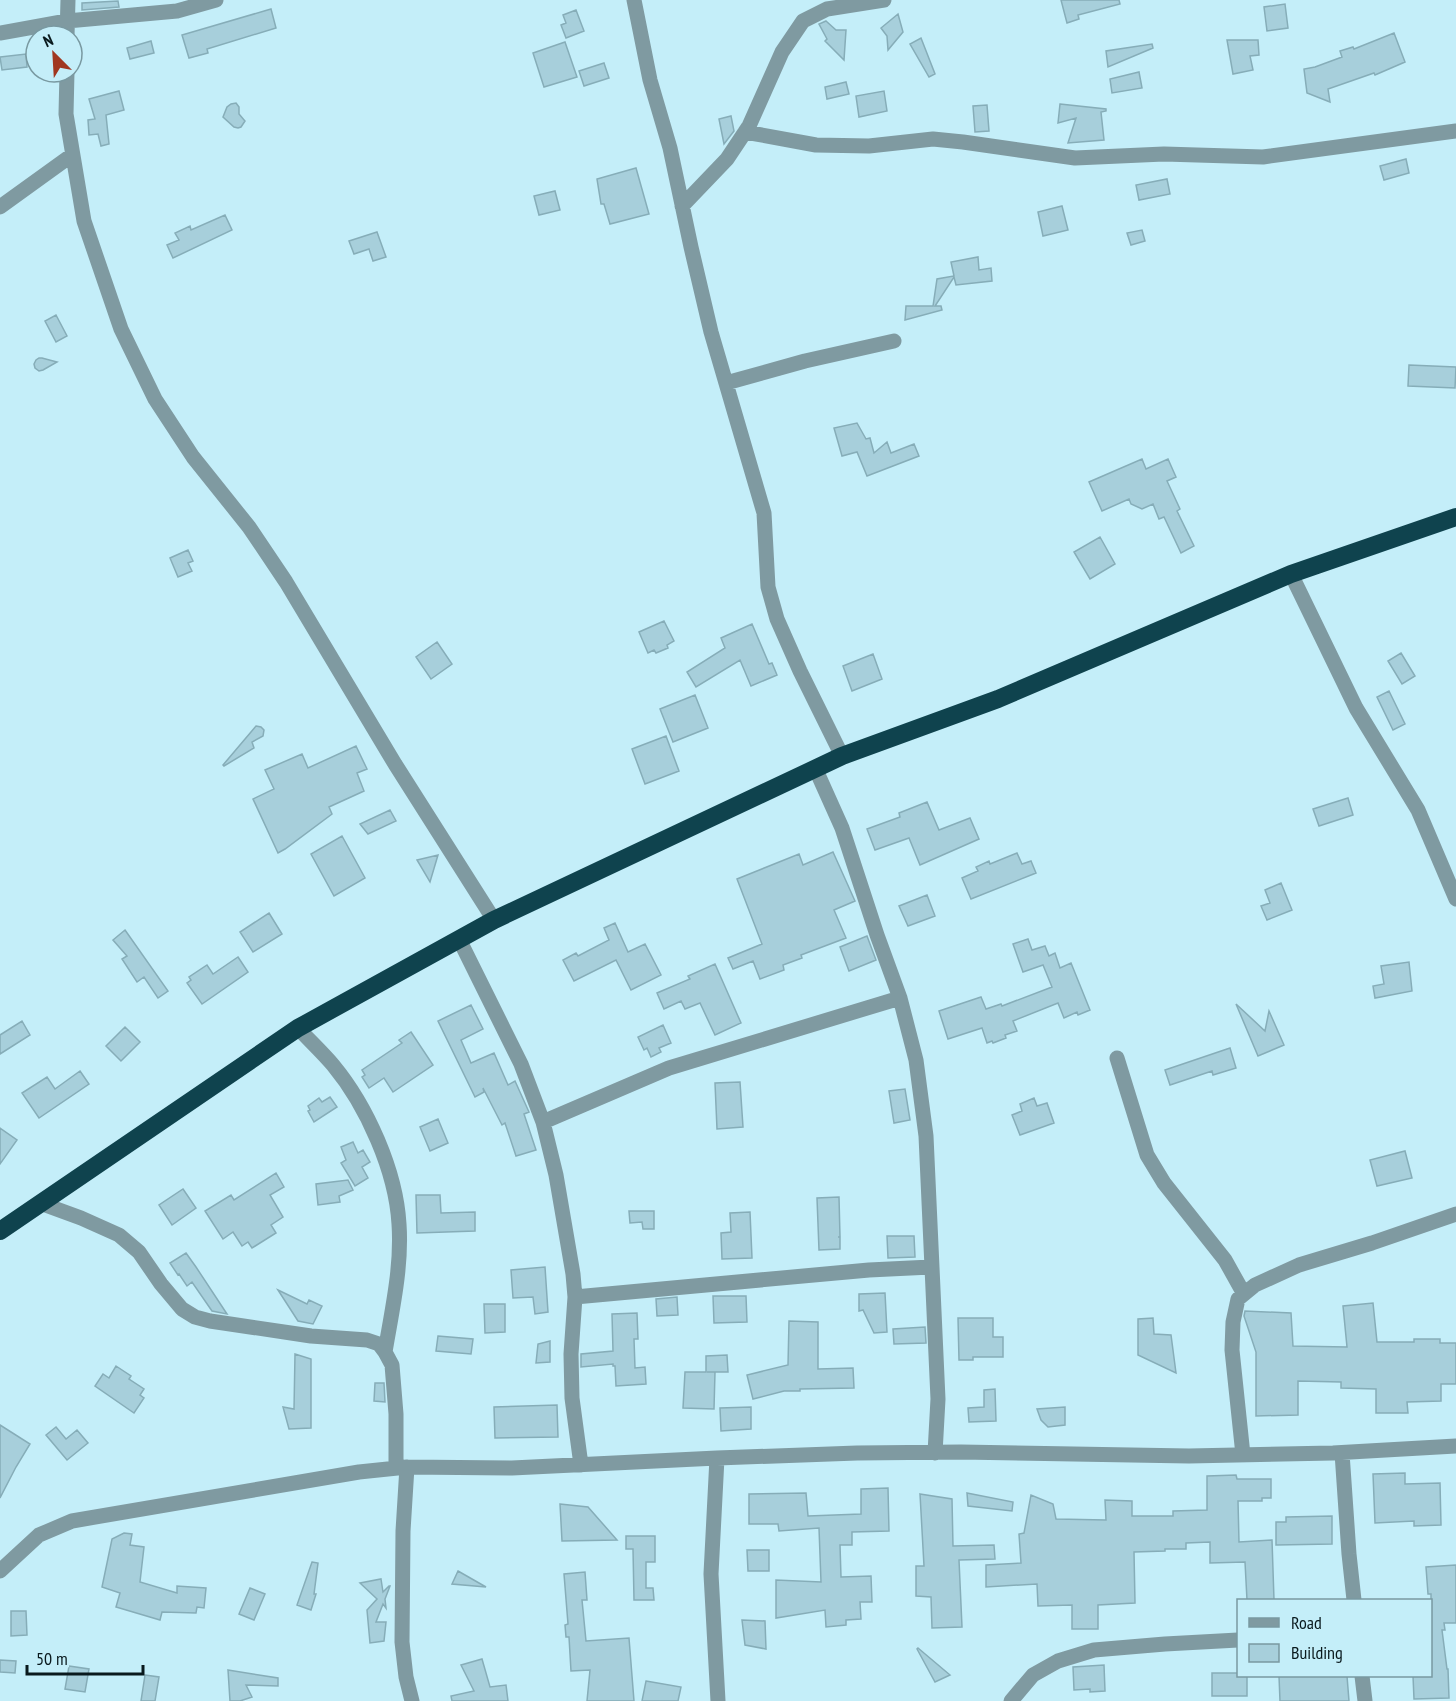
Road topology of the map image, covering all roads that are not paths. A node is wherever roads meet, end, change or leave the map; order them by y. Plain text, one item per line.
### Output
1 (68, 0) edge
2 (216, 0) edge
3 (634, 0) edge
4 (884, 0) edge
5 (67, 24) edge
6 (84, 26) edge
7 (24, 32) edge
8 (0, 33) edge
9 (67, 84) edge
10 (1456, 131) edge
11 (745, 132) junction
12 (72, 155) junction
13 (682, 206) junction
14 (0, 207) edge
15 (894, 341) dead end
16 (726, 383) junction
17 (1456, 517) edge
18 (1291, 574) junction
19 (842, 756) junction
20 (816, 770) junction
21 (1456, 899) edge
22 (494, 920) junction
23 (459, 939) junction
24 (900, 998) junction
25 (298, 1028) junction
26 (1117, 1058) dead end
27 (543, 1122) junction
28 (40, 1203) junction
29 (1456, 1214) edge
30 (0, 1231) edge
31 (931, 1267) junction
32 (1244, 1294) junction
33 (575, 1297) junction
34 (385, 1352) junction
35 (1456, 1446) edge
36 (935, 1453) junction
37 (1342, 1453) junction
38 (1243, 1455) junction
39 (717, 1458) junction
40 (581, 1465) junction
41 (402, 1467) junction
42 (0, 1571) edge
43 (1354, 1599) edge
44 (1237, 1640) edge
45 (1362, 1677) edge
46 (412, 1701) edge
47 (718, 1701) edge
48 (1011, 1701) edge
49 (1365, 1701) edge

1 - 5 street
2 - 6 street
3 - 13 street
4 - 11 street
7 - 8 street
9 - 12 street
10 - 11 street
11 - 13 street
12 - 14 street
12 - 22 street
13 - 16 street
15 - 16 street
16 - 19 street
17 - 18 highway
18 - 19 highway
18 - 21 street
19 - 20 highway
20 - 22 highway
20 - 24 street
22 - 23 highway
23 - 25 highway
23 - 27 street
24 - 27 street
24 - 31 street
25 - 28 highway
25 - 34 street
26 - 32 street
27 - 33 street
28 - 30 highway
28 - 34 street
29 - 32 street
31 - 33 street
31 - 36 street
32 - 38 street
33 - 40 street
34 - 41 street
35 - 37 street
36 - 38 street
36 - 39 street
37 - 38 street
37 - 43 street
39 - 40 street
39 - 47 street
40 - 41 street
41 - 42 street
41 - 46 street
44 - 48 street
45 - 49 street

